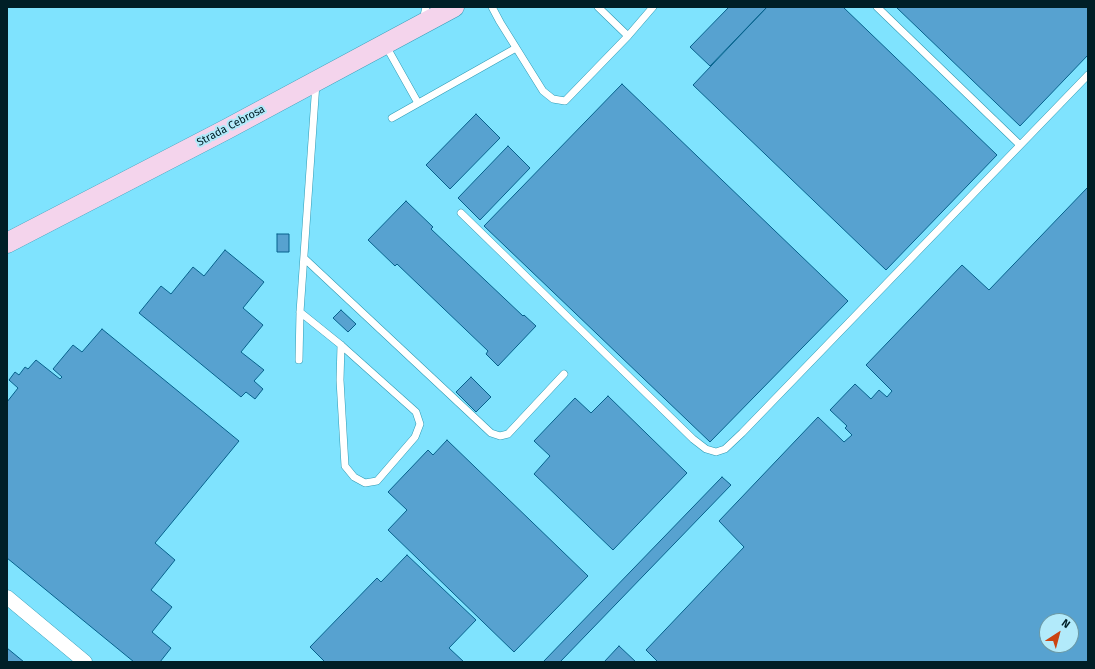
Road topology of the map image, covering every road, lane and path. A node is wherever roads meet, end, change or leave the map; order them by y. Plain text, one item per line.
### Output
1 (454, 7) edge
2 (492, 7) edge
3 (598, 7) edge
4 (653, 7) edge
5 (877, 7) edge
6 (424, 16) edge
7 (628, 36) junction
8 (385, 44) junction
9 (516, 48) junction
10 (1088, 75) edge
11 (316, 81) junction
12 (418, 103) junction
13 (392, 118) dead end
14 (1020, 145) junction
15 (461, 213) dead end
16 (7, 243) edge
17 (305, 259) junction
18 (300, 312) junction
19 (341, 345) junction
20 (298, 360) dead end
21 (564, 374) dead end
22 (7, 597) edge
23 (85, 662) edge

1 - 6 main road, Strada Cebrosa
2 - 9 lane
3 - 7 lane
4 - 7 lane
5 - 14 lane
6 - 8 main road, Strada Cebrosa
7 - 9 lane
8 - 11 main road, Strada Cebrosa
8 - 12 lane
9 - 12 lane
10 - 14 lane
11 - 16 main road, Strada Cebrosa
11 - 17 lane
12 - 13 lane
14 - 15 lane
17 - 18 lane
17 - 21 lane
18 - 19 lane
18 - 20 lane
19 - 19 lane
22 - 23 street

